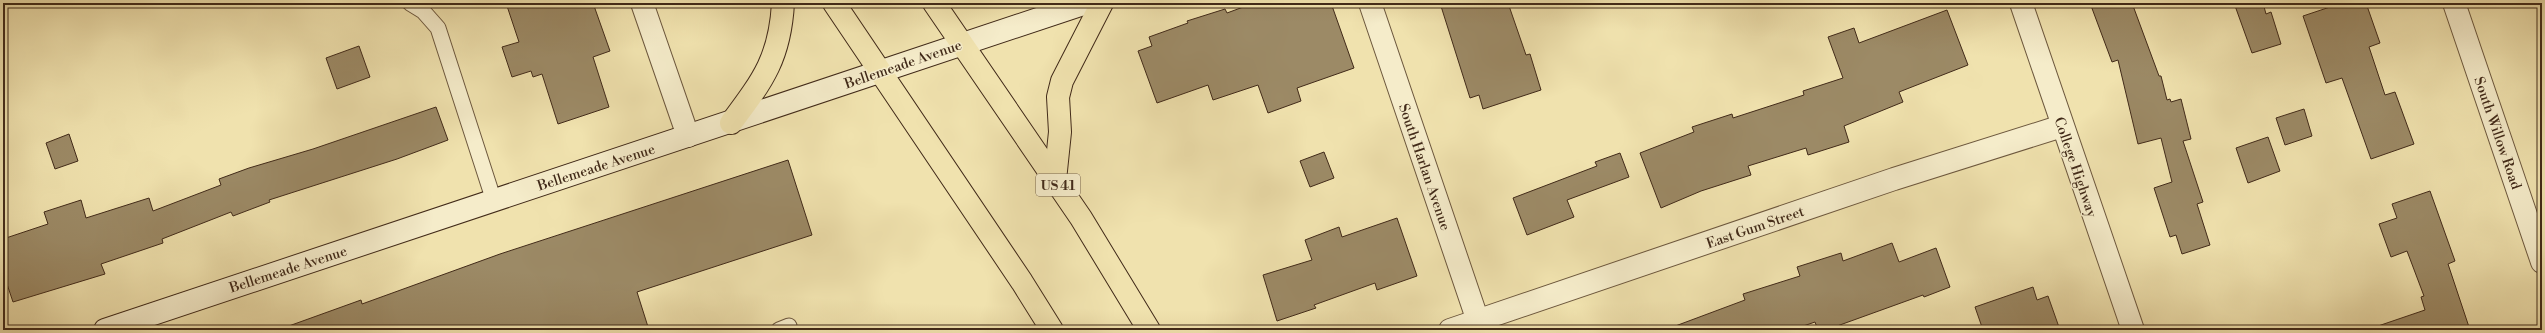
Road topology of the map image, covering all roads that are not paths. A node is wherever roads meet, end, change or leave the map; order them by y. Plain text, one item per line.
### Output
1 (410, 3) edge
2 (642, 3) edge
3 (783, 3) edge
4 (834, 3) edge
5 (934, 3) edge
6 (1086, 3) edge
7 (1102, 3) edge
8 (1370, 3) edge
9 (2021, 3) edge
10 (2454, 3) edge
11 (962, 44) junction
12 (881, 72) junction
13 (731, 122) junction
14 (2062, 126) junction
15 (688, 136) junction
16 (1055, 180) junction
17 (494, 201) junction
18 (2534, 214) edge
19 (2542, 262) edge
20 (1479, 325) edge
21 (130, 326) edge
22 (105, 330) edge
23 (1052, 330) edge
24 (1148, 330) edge
25 (1450, 330) edge
26 (2133, 330) edge

1 - 17 lane
2 - 15 street
3 - 13 highway
4 - 12 highway
5 - 11 highway, US 41
6 - 11 street, Bellemeade Avenue
7 - 16 highway
8 - 20 street, South Harlan Avenue
9 - 14 street, College Highway
10 - 18 street, South Willow Road
11 - 12 street, Bellemeade Avenue
11 - 16 highway, US 41
12 - 13 street, Bellemeade Avenue
12 - 23 highway
13 - 15 street, Bellemeade Avenue
14 - 20 street, East Gum Street
14 - 26 street, College Highway
15 - 17 street, Bellemeade Avenue
16 - 24 highway, US 41
17 - 21 street, Bellemeade Avenue
18 - 19 street, South Willow Road
20 - 25 street, East Gum Street
21 - 22 street, Bellemeade Avenue

